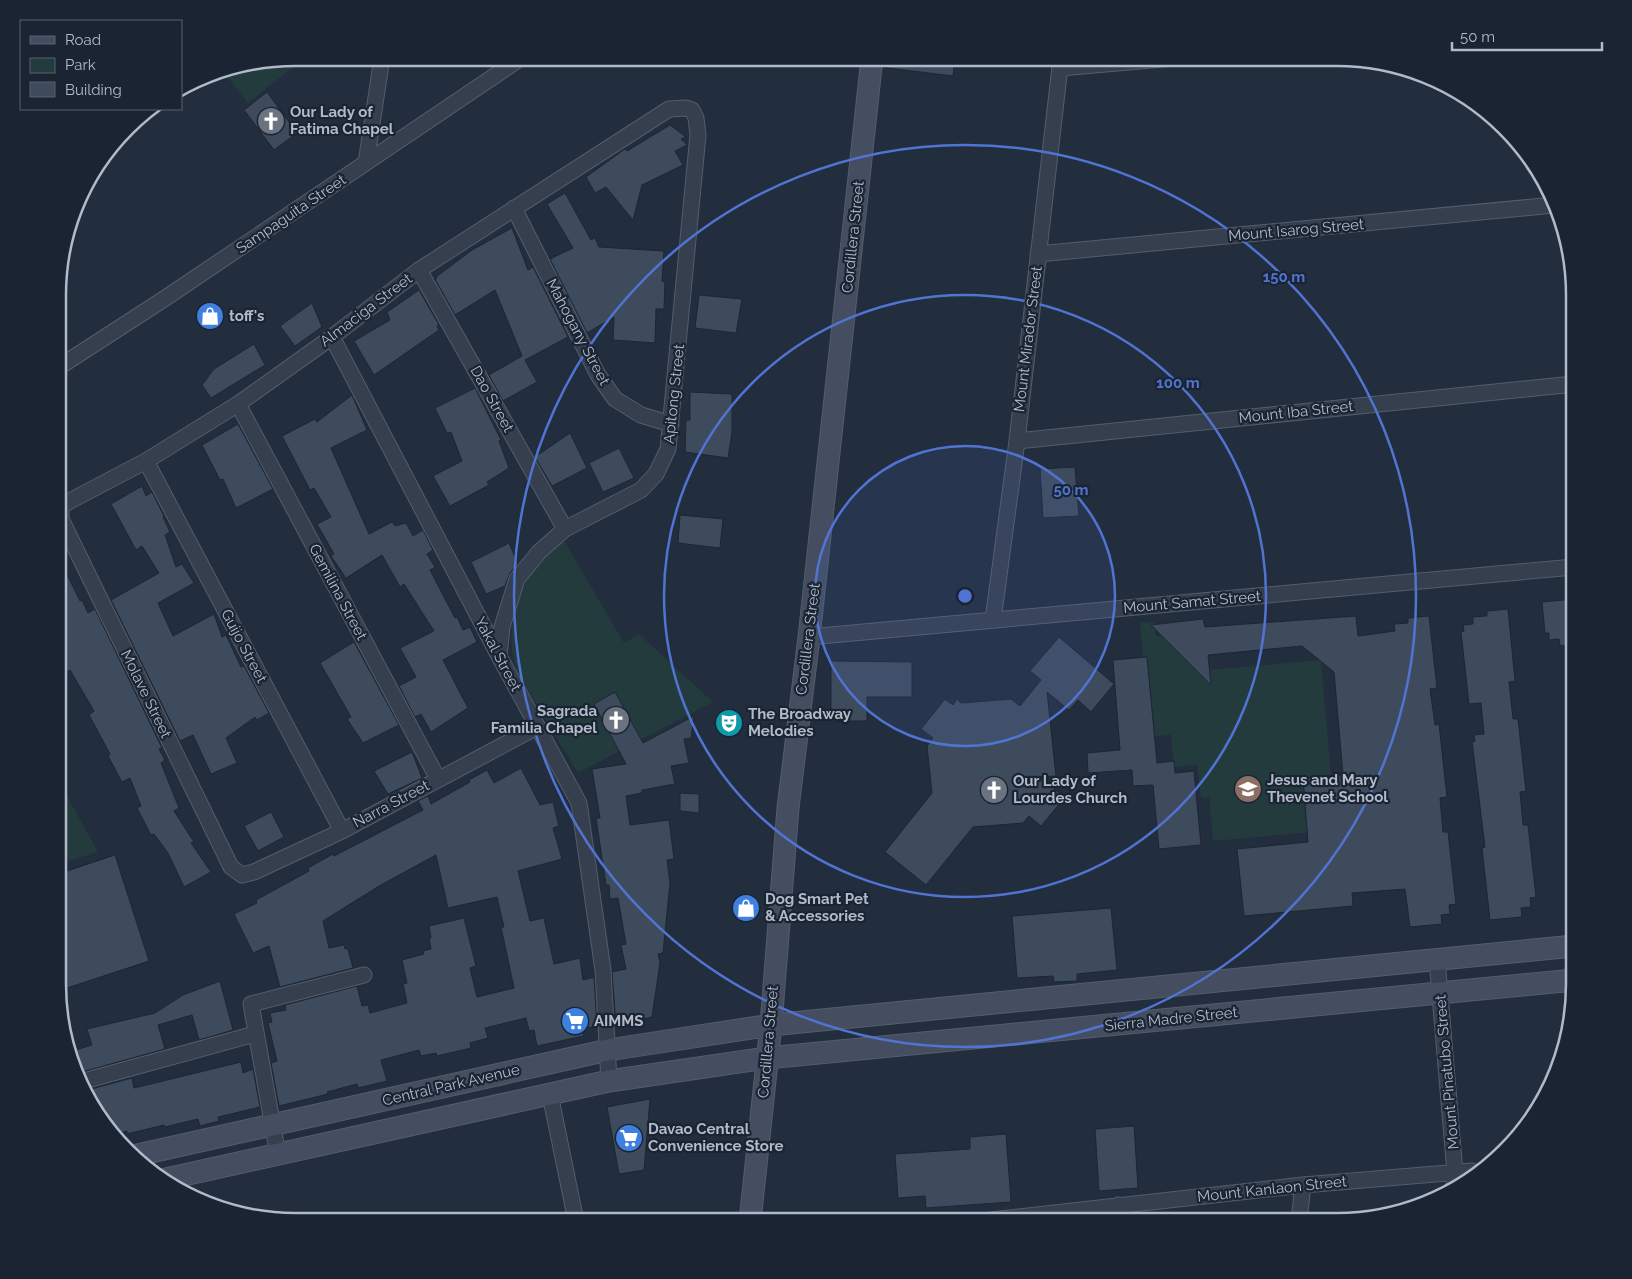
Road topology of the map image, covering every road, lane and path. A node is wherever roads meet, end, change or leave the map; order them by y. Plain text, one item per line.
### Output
1 (381, 66) edge
2 (509, 66) edge
3 (871, 66) edge
4 (1060, 66) edge
5 (669, 109) joint
6 (366, 162) junction
7 (1547, 206) edge
8 (514, 208) junction
9 (1038, 254) junction
10 (419, 270) junction
11 (332, 337) junction
12 (66, 362) edge
13 (1566, 385) edge
14 (238, 404) junction
15 (671, 424) junction
16 (1017, 441) junction
17 (146, 461) junction
18 (66, 503) edge
19 (66, 529) edge
20 (566, 529) junction
21 (1566, 568) edge
22 (992, 620) junction
23 (809, 637) junction
24 (499, 656) junction
25 (537, 726) junction
26 (438, 779) junction
27 (342, 831) junction
28 (242, 875) joint
29 (1566, 947) edge
30 (1437, 959) junction
31 (364, 975) dead end
32 (1566, 981) edge
33 (1440, 993) junction
34 (770, 1025) junction
35 (255, 1034) junction
36 (608, 1050) junction
37 (767, 1058) junction
38 (88, 1080) edge
39 (609, 1080) junction
40 (550, 1094) junction
41 (272, 1125) junction
42 (142, 1154) edge
43 (278, 1155) junction
44 (175, 1178) edge
45 (1455, 1179) edge
46 (1304, 1185) junction
47 (1118, 1206) junction
48 (574, 1213) edge
49 (751, 1213) edge
50 (1055, 1213) edge
51 (1117, 1213) edge
52 (1300, 1213) edge

1 - 6 street
2 - 6 street, Sampaguita Street
3 - 23 street, Cordillera Street
4 - 9 street, Mount Mirador Street
5 - 8 street, Almaciga Street
5 - 15 street, Apitong Street
6 - 12 street, Sampaguita Street
7 - 9 street, Mount Isarog Street
8 - 10 street, Almaciga Street
8 - 15 street, Mahogany Street
9 - 16 street, Mount Mirador Street
10 - 11 street, Almaciga Street
10 - 20 street, Dao Street
11 - 14 street, Almaciga Street
11 - 24 street, Yakal Street
13 - 16 street, Mount Iba Street
14 - 17 street, Almaciga Street
14 - 26 street, Gemilina Street
15 - 20 street, Apitong Street
16 - 22 street, Mount Mirador Street
17 - 18 street, Almaciga Street
17 - 27 street, Guijo Street
19 - 28 street, Molave Street
20 - 24 street, Apitong Street
21 - 22 street, Mount Samat Street
22 - 23 street, Mount Samat Street
23 - 34 street, Cordillera Street
24 - 25 street, Yakal Street
25 - 26 street, Narra Street
25 - 36 street, Yakal Street
26 - 27 street, Narra Street
27 - 28 street, Narra Street
29 - 30 street
30 - 33 street, Mount Pinatubo Street
30 - 34 street
31 - 35 street
32 - 33 street, Sierra Madre Street
33 - 37 street, Sierra Madre Street
33 - 45 street, Mount Pinatubo Street
34 - 36 street, Central Park Avenue
34 - 37 street, Cordillera Street
35 - 38 street
35 - 41 street
36 - 39 street, Yakal Street
36 - 41 street, Central Park Avenue
37 - 39 street, Central Park Avenue
37 - 49 street, Cordillera Street
39 - 40 street, Central Park Avenue
40 - 43 street, Central Park Avenue
40 - 48 street
41 - 42 street, Central Park Avenue
41 - 43 street
43 - 44 street, Central Park Avenue
45 - 46 street, Mount Kanlaon Street
46 - 47 street, Mount Kanlaon Street
46 - 52 street
47 - 50 street, Mount Kanlaon Street
47 - 51 street

